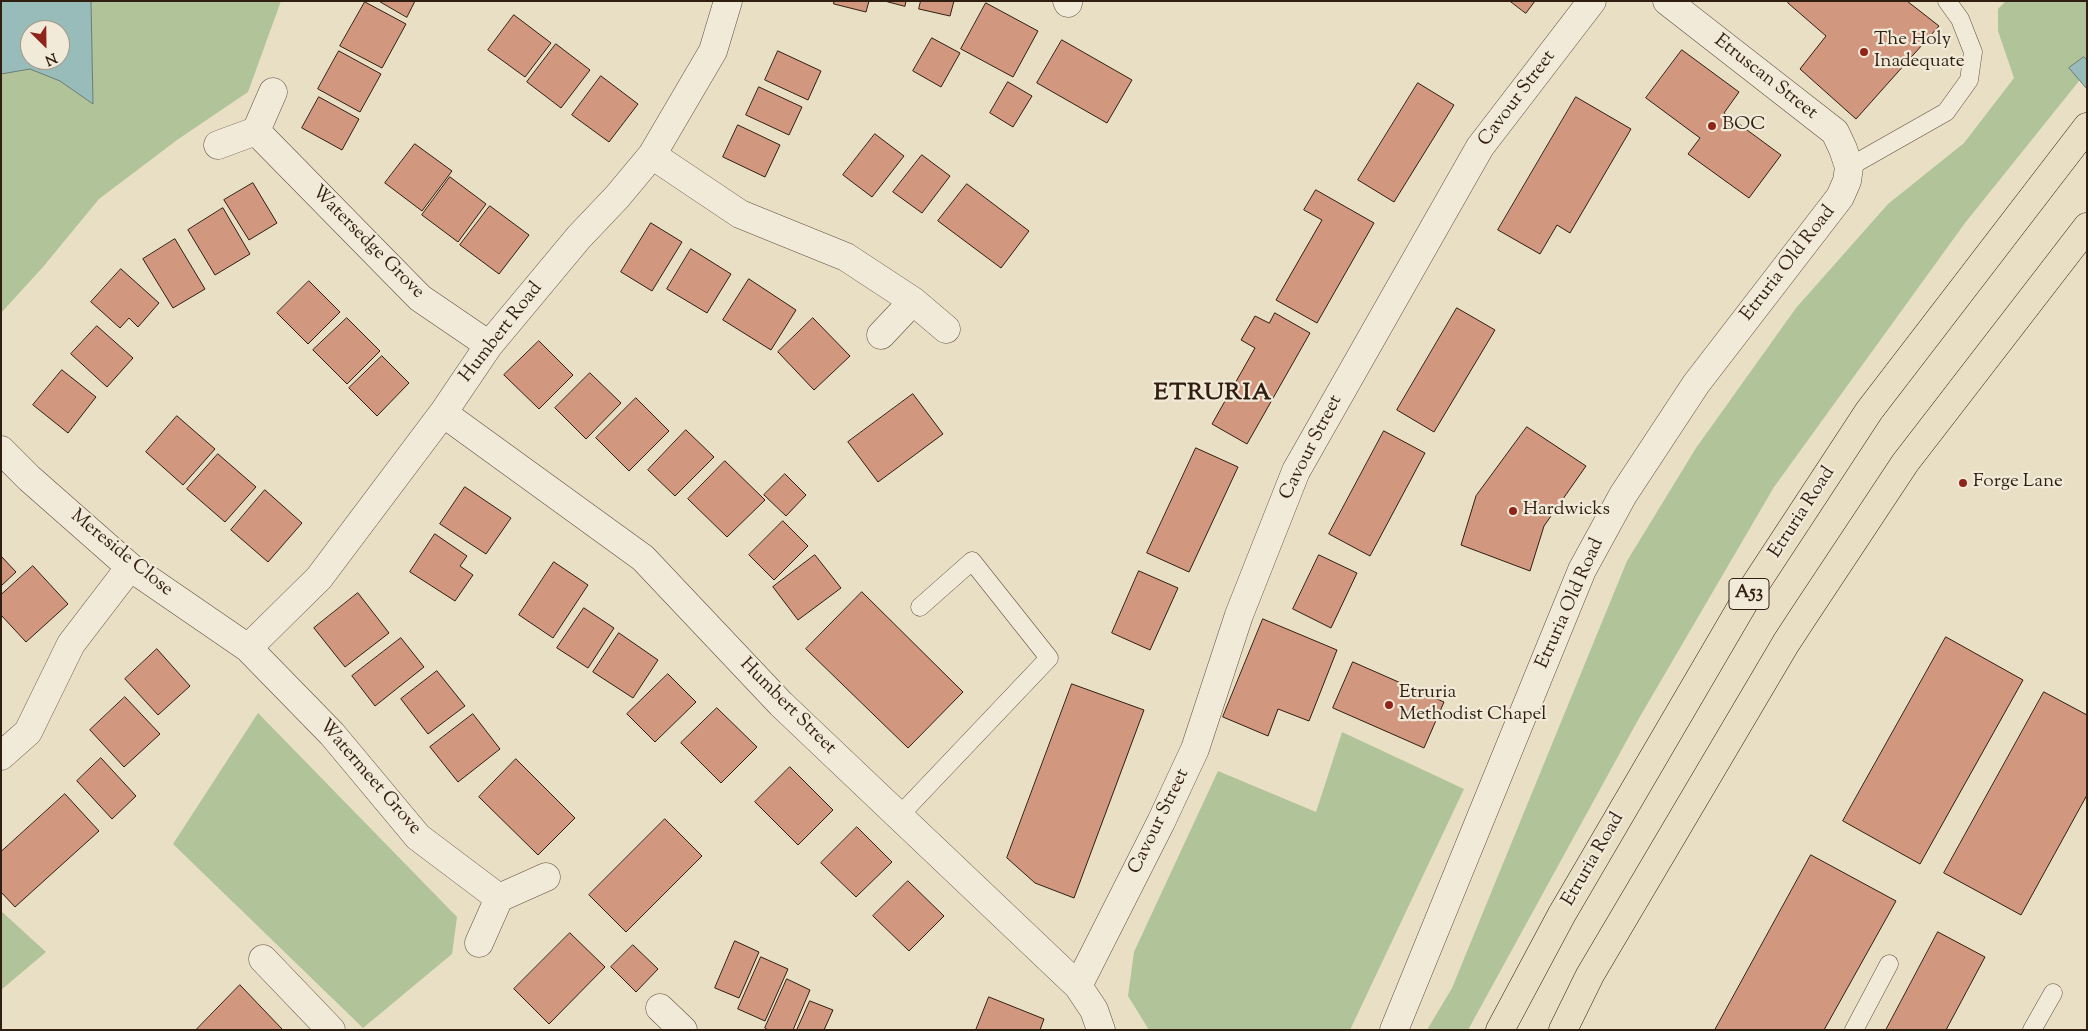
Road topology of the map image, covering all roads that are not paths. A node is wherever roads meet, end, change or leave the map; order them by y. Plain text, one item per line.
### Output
1 (728, 1) edge
2 (1592, 1) edge
3 (1667, 1) edge
4 (1947, 1) edge
5 (273, 92) dead end
6 (2087, 127) edge
7 (256, 131) junction
8 (218, 145) dead end
9 (652, 155) junction
10 (1849, 166) junction
11 (2087, 226) edge
12 (912, 301) junction
13 (946, 329) dead end
14 (881, 335) dead end
15 (489, 345) junction
16 (443, 413) junction
17 (1, 450) edge
18 (130, 567) junction
19 (920, 607) dead end
20 (248, 648) junction
21 (1, 756) edge
22 (899, 816) junction
23 (546, 877) dead end
24 (499, 898) junction
25 (479, 943) dead end
26 (263, 959) dead end
27 (1889, 964) dead end
28 (1590, 976) junction
29 (1078, 986) junction
30 (2053, 993) dead end
31 (660, 1008) dead end
32 (331, 1030) edge
33 (683, 1030) edge
34 (1101, 1030) edge
35 (1394, 1030) edge
36 (1500, 1030) edge
37 (1563, 1030) edge
38 (1575, 1030) edge
39 (1854, 1030) edge
40 (2032, 1030) edge

1 - 9 street, Humbert Road
2 - 29 street, Cavour Street
3 - 10 street, Etruscan Street
4 - 10 lane
5 - 7 street
6 - 36 highway, Etruria Road / A53
7 - 8 street
7 - 15 street, Watersedge Grove
9 - 12 street
9 - 15 street, Humbert Road
10 - 35 street, Etruria Old Road
11 - 28 highway
12 - 13 street
12 - 14 street
15 - 16 street, Humbert Road
16 - 20 street, Humbert Road
16 - 22 street, Humbert Street
17 - 18 street, Mereside Close
18 - 20 street, Mereside Close
18 - 21 street
19 - 22 lane
20 - 24 street, Watermeet Grove
22 - 29 street, Humbert Street
23 - 24 street
24 - 25 street
26 - 32 street
27 - 39 lane
28 - 37 highway
28 - 38 highway
29 - 34 street, Humbert Street
30 - 40 lane
31 - 33 street

